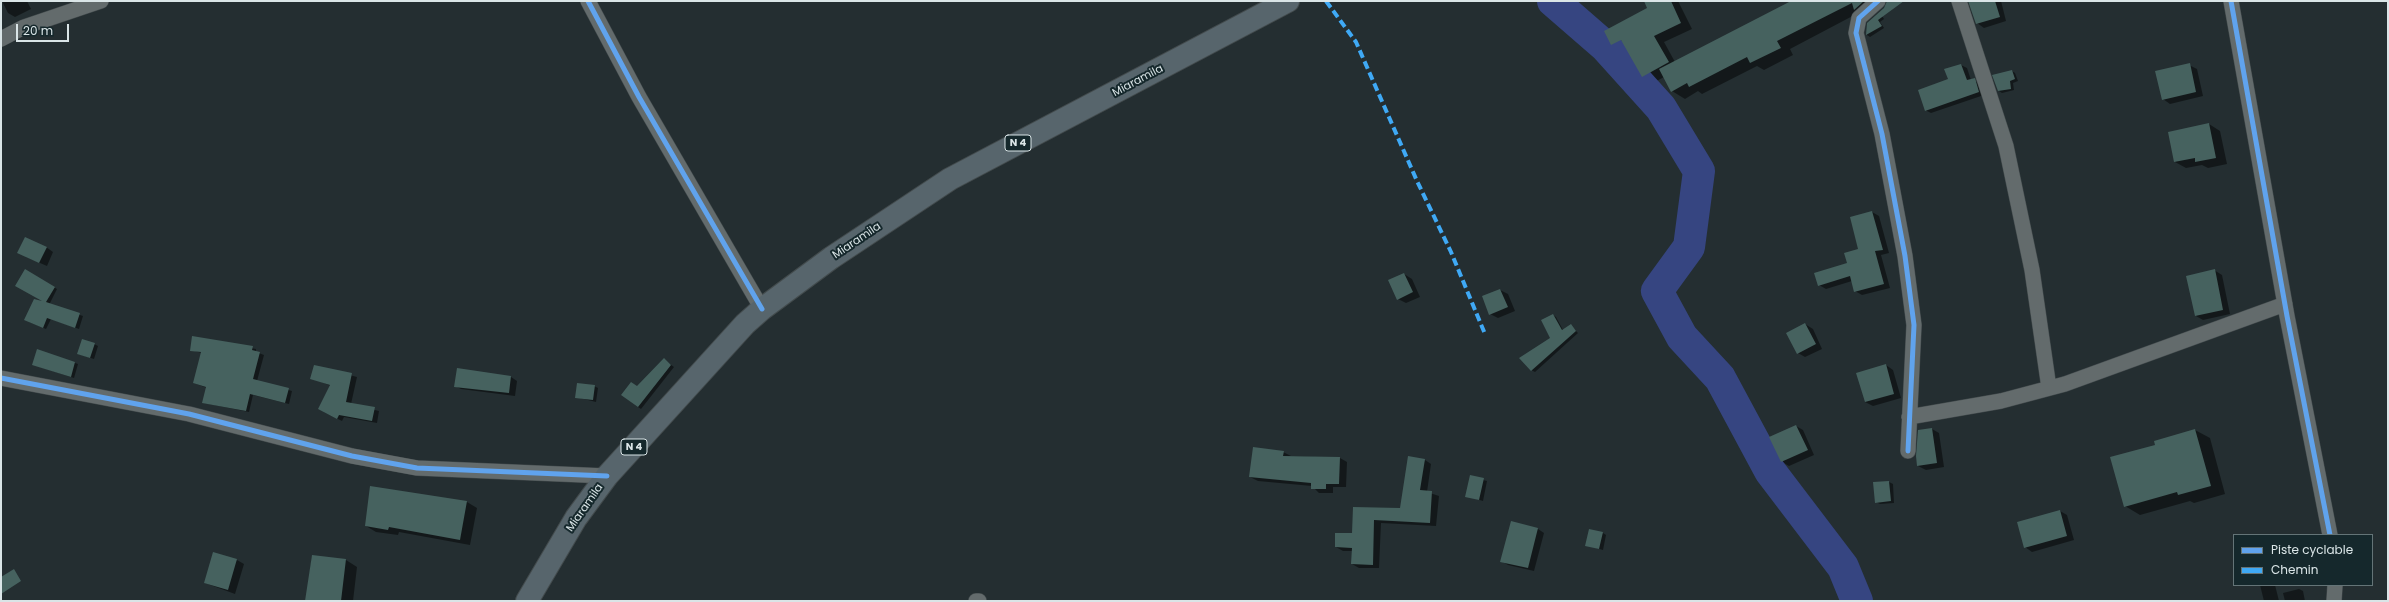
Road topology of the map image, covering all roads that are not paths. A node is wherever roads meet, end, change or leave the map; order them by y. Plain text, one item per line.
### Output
1 (101, 1) edge
2 (588, 1) edge
3 (1288, 1) edge
4 (1878, 1) edge
5 (1959, 1) edge
6 (2231, 1) edge
7 (1, 39) edge
8 (2285, 304) junction
9 (762, 308) junction
10 (1, 378) edge
11 (2049, 388) junction
12 (1909, 418) junction
13 (1908, 451) dead end
14 (607, 476) junction
15 (2330, 534) edge
16 (2335, 586) edge
17 (527, 601) edge
18 (2334, 601) edge

1 - 7 street
2 - 9 street
3 - 9 main road, Miaramila / N 4
4 - 12 street
5 - 11 street
6 - 8 street
8 - 11 street
8 - 15 street
9 - 14 main road, Miaramila / N 4
10 - 14 street
11 - 12 street
12 - 13 street
14 - 17 main road, Miaramila / N 4
16 - 18 street

